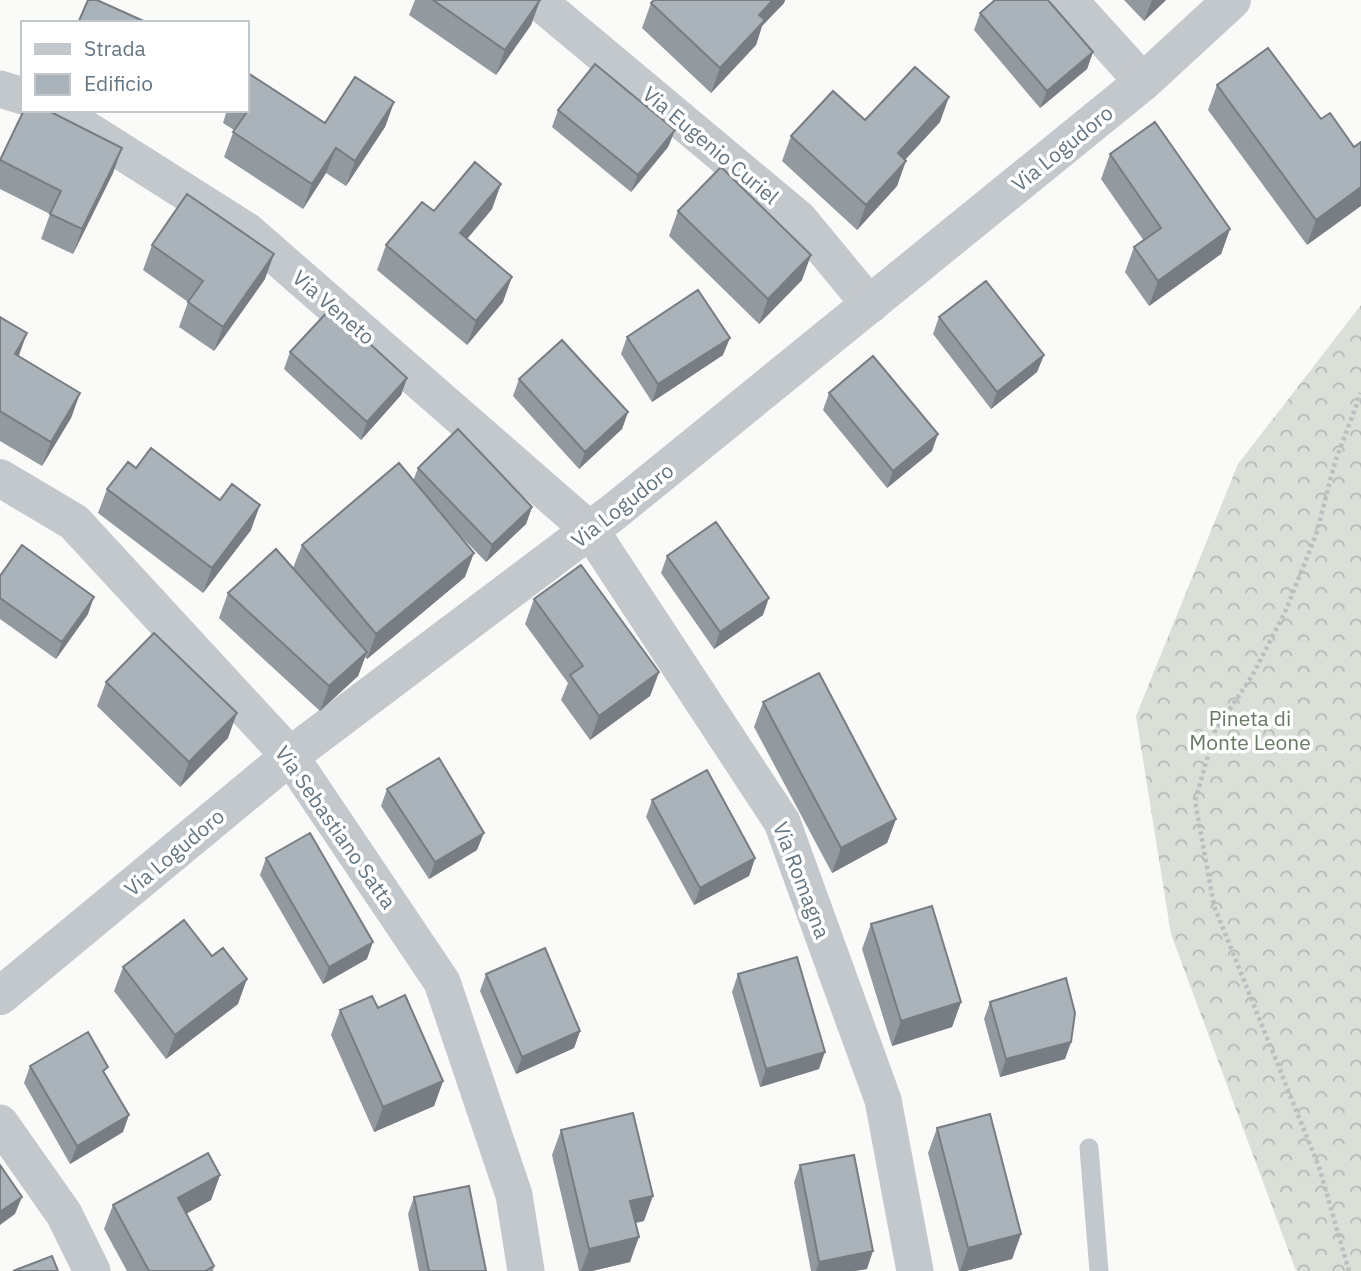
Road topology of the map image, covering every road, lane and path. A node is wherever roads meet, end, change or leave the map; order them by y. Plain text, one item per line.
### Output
1 (537, 0) edge
2 (1069, 0) edge
3 (1232, 0) edge
4 (1143, 82) junction
5 (0, 89) edge
6 (21, 95) edge
7 (59, 112) edge
8 (870, 305) junction
9 (1361, 393) edge
10 (0, 478) edge
11 (591, 531) junction
12 (290, 756) junction
13 (0, 996) edge
14 (0, 1123) edge
15 (1089, 1148) dead end
16 (92, 1271) edge
17 (526, 1271) edge
18 (915, 1271) edge
19 (1099, 1271) edge
20 (1349, 1271) edge

1 - 8 street, Via Eugenio Curiel
2 - 4 street
3 - 4 street, Via Logudoro
4 - 8 street, Via Logudoro
5 - 6 street
7 - 11 street, Via Veneto
8 - 11 street, Via Logudoro
9 - 20 path
10 - 12 street, Via Sebastiano Satta
11 - 12 street, Via Logudoro
11 - 18 street, Via Romagna
12 - 13 street, Via Logudoro
12 - 17 street, Via Sebastiano Satta
14 - 16 street
15 - 19 lane

